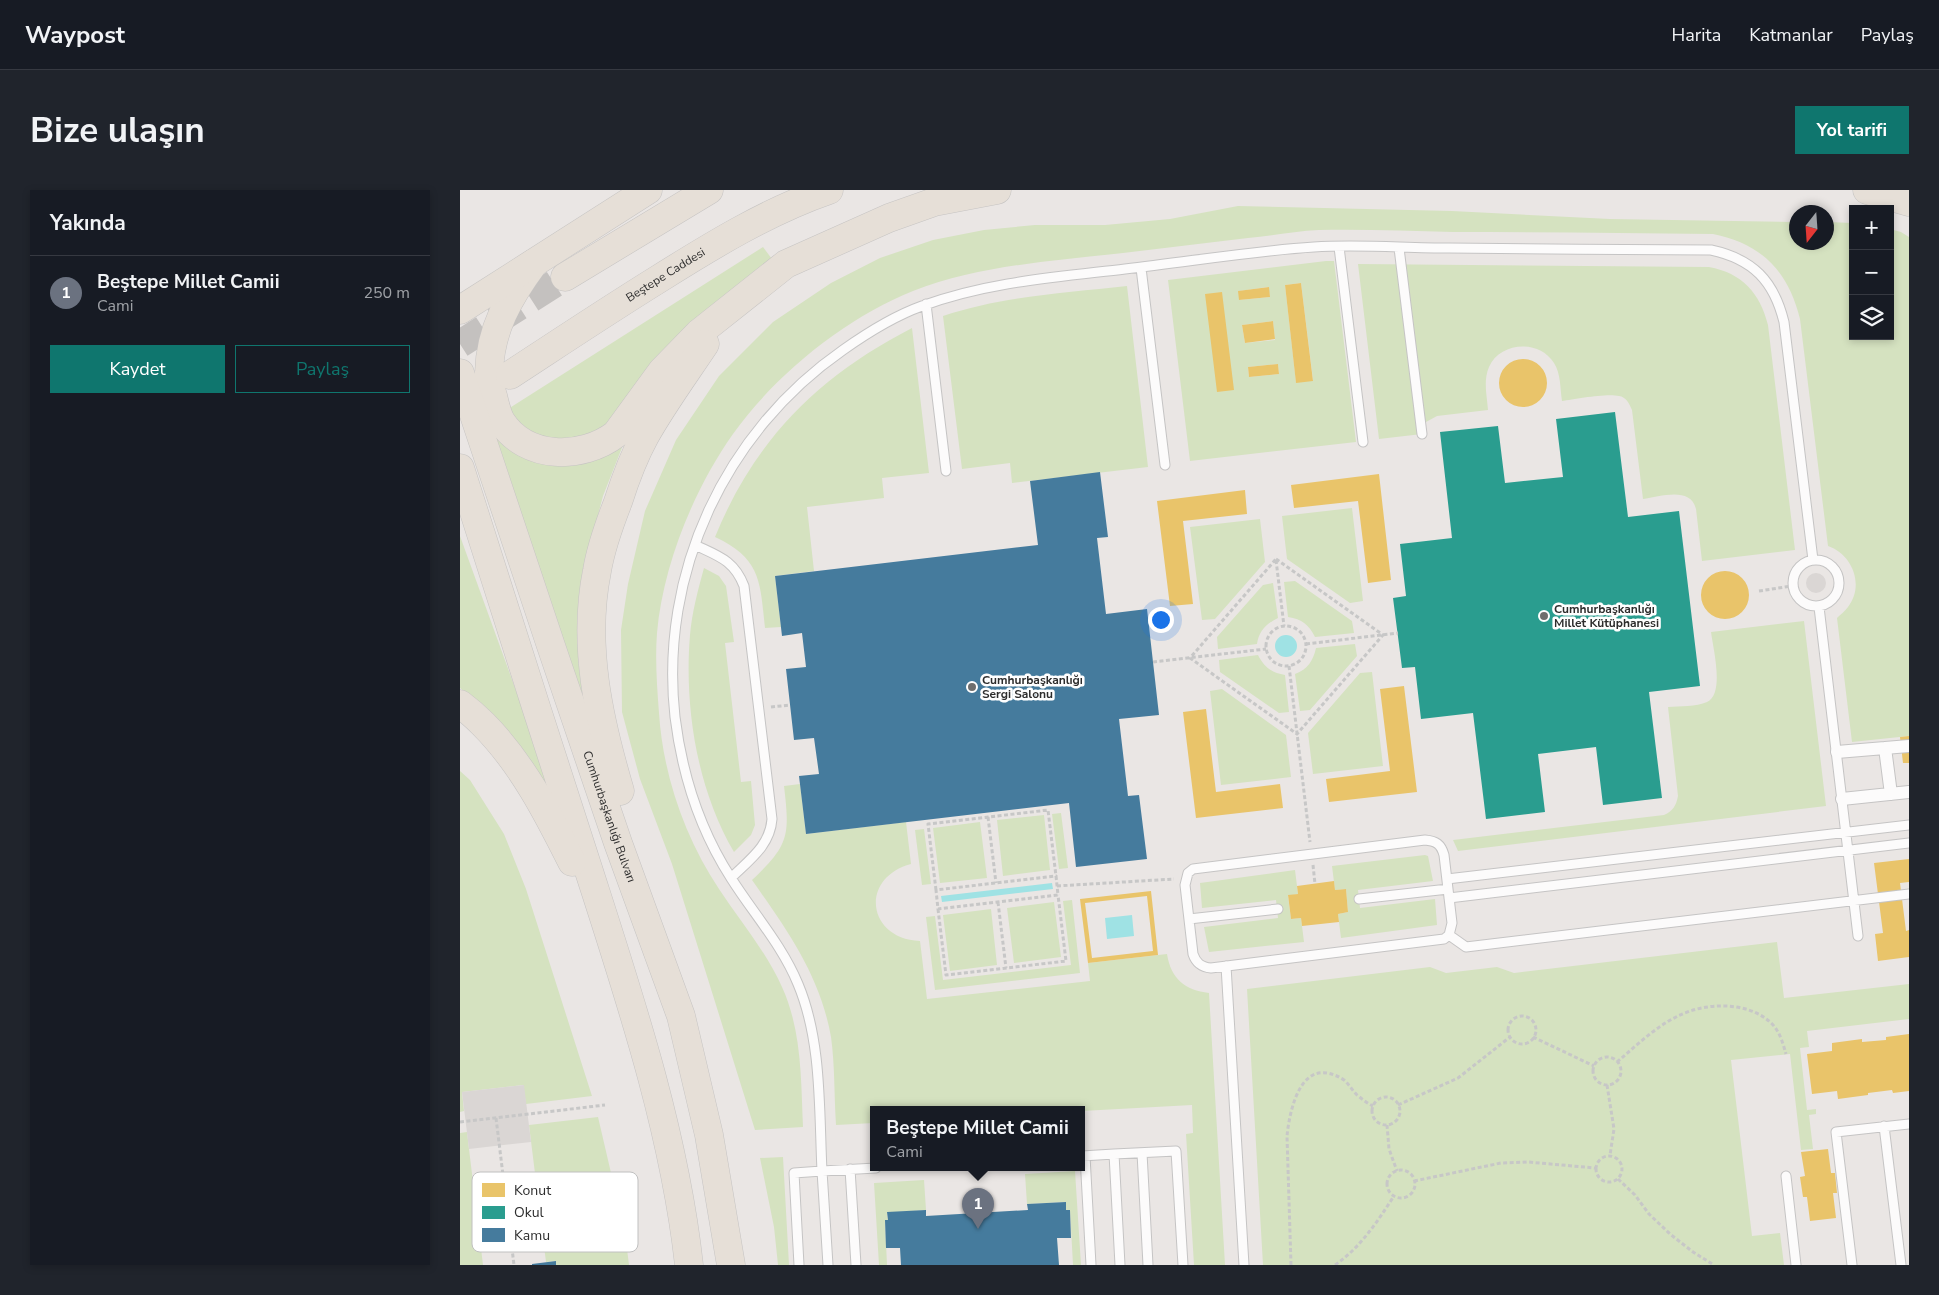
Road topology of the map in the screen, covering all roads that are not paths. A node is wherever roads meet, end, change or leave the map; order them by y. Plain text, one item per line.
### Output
1 (648, 190) edge
2 (709, 190) edge
3 (829, 190) edge
4 (997, 190) edge
5 (1867, 190) edge
6 (1909, 202) edge
7 (1339, 247) junction
8 (1399, 248) junction
9 (534, 262) junction
10 (1141, 268) junction
11 (565, 277) tunnel mouth
12 (926, 304) junction
13 (730, 307) junction
14 (460, 310) edge
15 (460, 373) edge
16 (510, 375) dead end
17 (1422, 434) dead end
18 (1363, 442) dead end
19 (1165, 465) dead end
20 (460, 468) edge
21 (946, 471) dead end
22 (694, 545) junction
23 (1813, 560) junction
24 (1819, 607) junction
25 (460, 704) edge
26 (1909, 746) edge
27 (1885, 748) junction
28 (1837, 752) junction
29 (1909, 792) edge
30 (1891, 794) junction
31 (1842, 799) junction
32 (1909, 825) edge
33 (1846, 832) junction
34 (1909, 844) edge
35 (1848, 851) junction
36 (731, 878) junction
37 (1448, 889) junction
38 (1909, 894) edge
39 (1359, 899) dead end
40 (1854, 901) junction
41 (1278, 909) dead end
42 (1189, 919) junction
43 (1449, 935) junction
44 (1858, 936) dead end
45 (613, 947) junction
46 (1226, 966) junction
47 (681, 1016) junction
48 (1909, 1124) edge
49 (1884, 1126) junction
50 (1142, 1153) junction
51 (1114, 1154) junction
52 (1085, 1156) edge
53 (870, 1168) edge
54 (850, 1169) junction
55 (822, 1171) junction
56 (1084, 1171) edge
57 (1786, 1176) dead end
58 (689, 1265) edge
59 (731, 1265) edge
60 (799, 1265) edge
61 (828, 1265) edge
62 (856, 1265) edge
63 (1091, 1265) edge
64 (1120, 1265) edge
65 (1148, 1265) edge
66 (1183, 1265) edge
67 (1244, 1265) edge
68 (1796, 1265) edge
69 (1852, 1265) edge
70 (1900, 1265) edge

1 - 9 main road
2 - 11 main road
3 - 16 main road, Beştepe Caddesi
4 - 13 main road
5 - 6 main road
7 - 8 lane
7 - 10 lane
7 - 18 lane
8 - 17 lane
8 - 23 lane
9 - 13 main road
9 - 14 main road
10 - 12 lane
10 - 19 lane
12 - 21 lane
12 - 22 lane
13 - 47 main road
15 - 47 main road, Cumhurbaşkanlığı Bulvarı
20 - 45 main road
22 - 36 lane
22 - 36 lane
23 - 24 lane
23 - 24 lane
24 - 28 lane
25 - 45 main road
26 - 27 street
27 - 28 street
27 - 30 street
28 - 31 lane
29 - 30 street
30 - 31 street
31 - 33 lane
32 - 33 lane
33 - 35 lane
33 - 37 lane
34 - 35 lane
35 - 37 lane
35 - 40 lane
36 - 55 lane
37 - 39 lane
37 - 42 lane
37 - 43 lane
38 - 40 lane
40 - 43 lane
40 - 44 lane
41 - 42 lane
42 - 46 lane
43 - 46 lane
45 - 58 main road
46 - 67 lane
47 - 59 main road, Cumhurbaşkanlığı Bulvarı
48 - 49 lane
49 - 69 lane
49 - 70 lane
50 - 51 lane
50 - 65 lane
50 - 66 lane
51 - 52 lane
51 - 64 lane
53 - 54 lane
54 - 55 lane
54 - 62 lane
55 - 60 lane
55 - 61 lane
56 - 63 lane
57 - 68 lane

